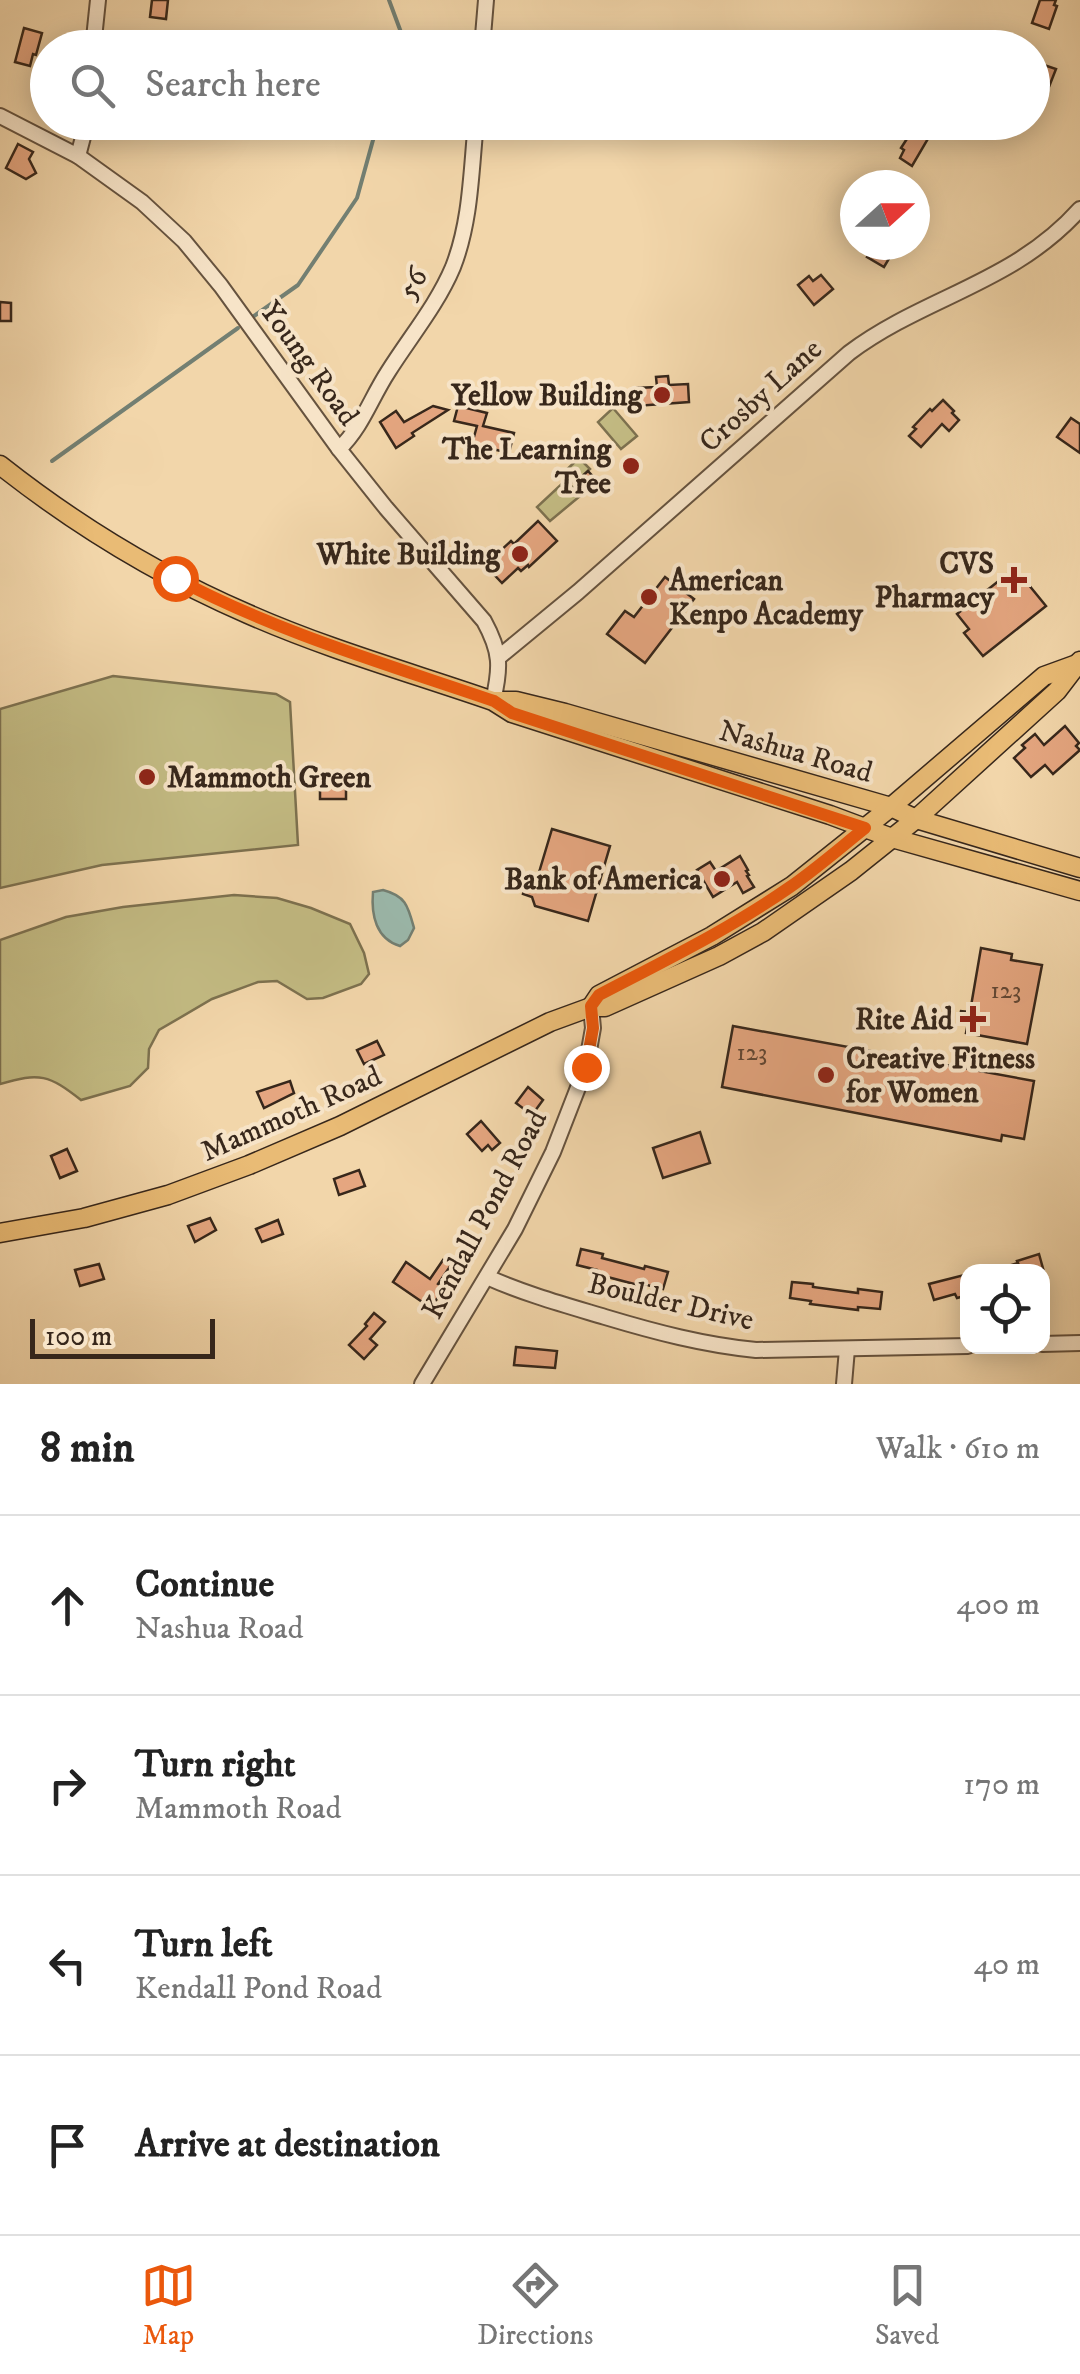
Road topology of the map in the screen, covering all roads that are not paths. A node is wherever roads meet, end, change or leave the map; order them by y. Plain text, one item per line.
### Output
1 (98, 0) edge
2 (486, 0) edge
3 (94, 30) edge
4 (484, 30) edge
5 (0, 116) edge
6 (30, 131) edge
7 (47, 140) edge
8 (82, 140) edge
9 (474, 140) edge
10 (78, 156) junction
11 (1080, 209) edge
12 (339, 449) junction
13 (0, 465) edge
14 (499, 657) junction
15 (1078, 662) edge
16 (494, 701) junction
17 (891, 807) junction
18 (916, 819) junction
19 (865, 828) junction
20 (892, 838) junction
21 (1080, 868) edge
22 (1080, 890) edge
23 (591, 1006) junction
24 (0, 1233) edge
25 (488, 1276) junction
26 (1080, 1343) edge
27 (1050, 1344) edge
28 (960, 1346) edge
29 (847, 1349) junction
30 (422, 1384) edge
31 (844, 1384) edge

1 - 3 street
2 - 4 street
5 - 6 street, Young Road
7 - 10 street, Young Road
8 - 10 street
9 - 12 street, 56
10 - 12 street, Young Road
11 - 14 street, Crosby Lane
12 - 14 street, Young Road
13 - 16 main road, Nashua Road
14 - 16 street
15 - 17 main road, Mammoth Road
15 - 18 main road, Mammoth Road
16 - 17 main road, Nashua Road
16 - 19 main road, Nashua Road
17 - 18 main road, Nashua Road
17 - 19 main road, Mammoth Road
18 - 20 main road, Mammoth Road
18 - 21 main road, Nashua Road
19 - 20 main road, Nashua Road
19 - 23 main road, Mammoth Road
20 - 22 main road, Nashua Road
20 - 23 main road, Mammoth Road
23 - 24 main road, Mammoth Road
23 - 25 street, Kendall Pond Road
25 - 29 street, Boulder Drive
25 - 30 street, Kendall Pond Road
26 - 27 street
28 - 29 street, Boulder Drive
29 - 31 street

